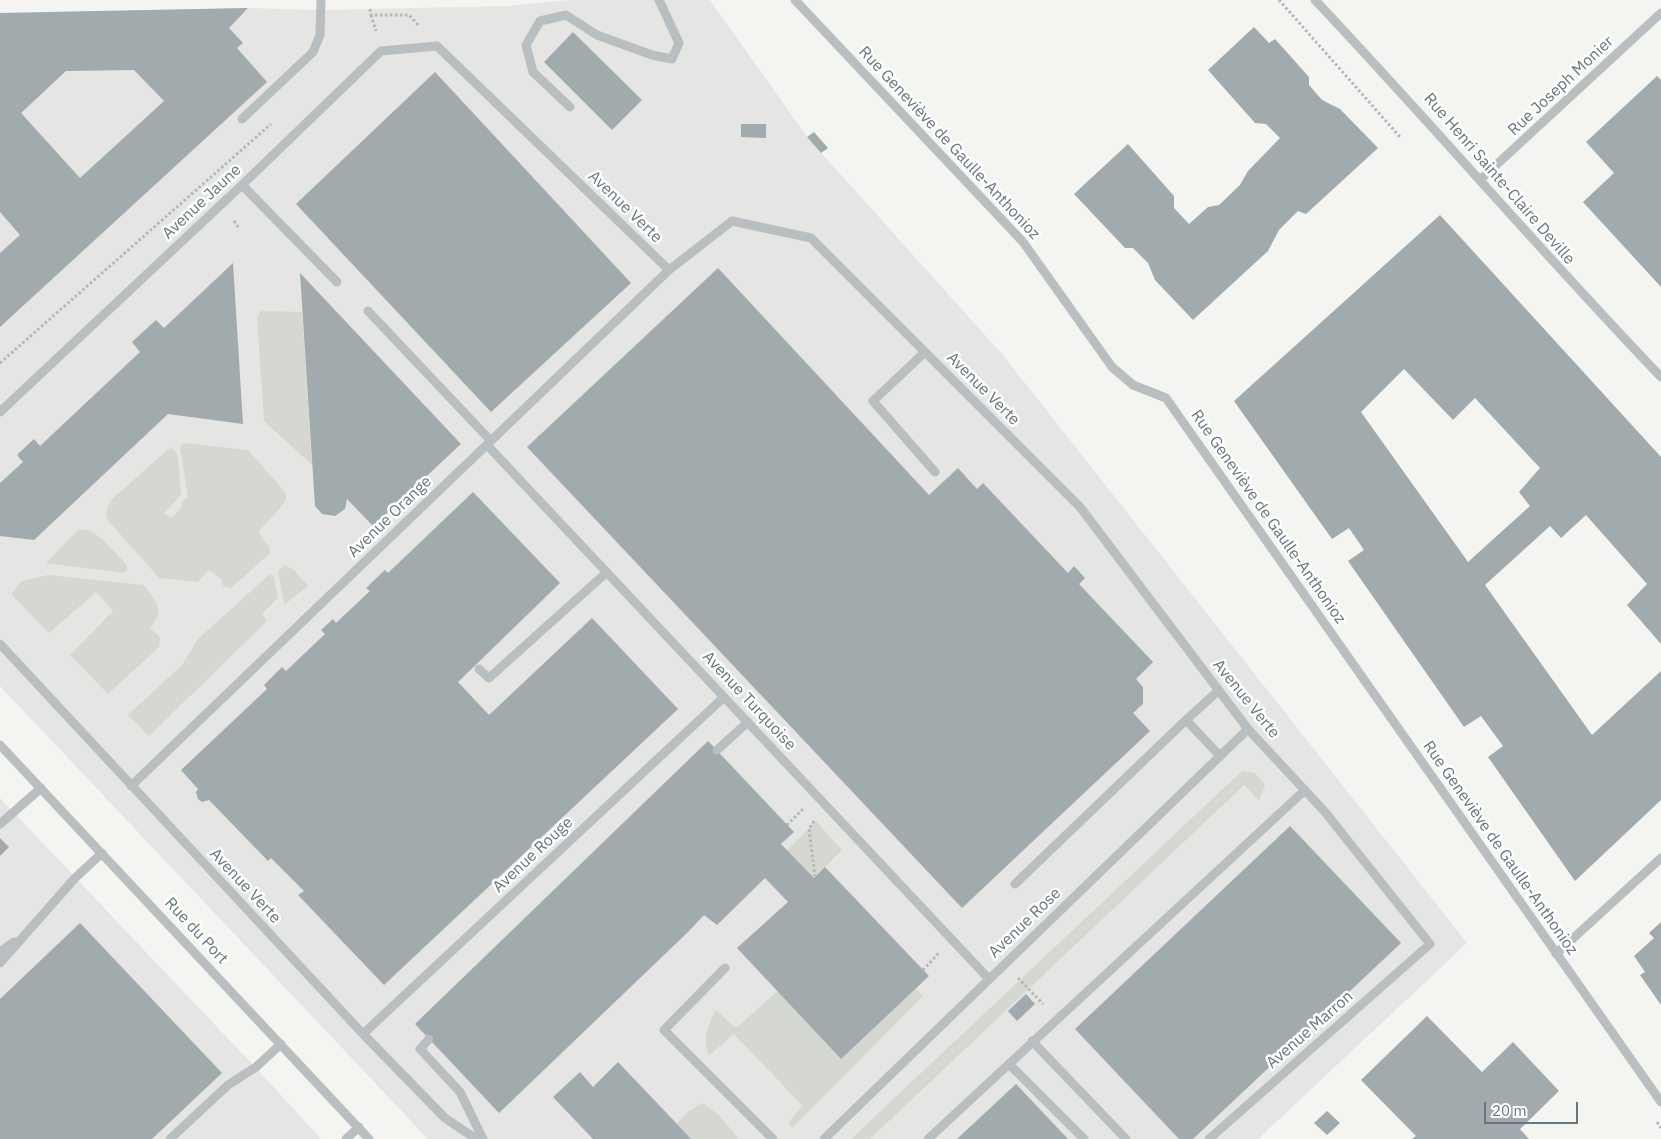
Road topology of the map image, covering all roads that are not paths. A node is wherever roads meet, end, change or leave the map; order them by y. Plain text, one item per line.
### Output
1 (322, 0) edge
2 (659, 0) edge
3 (794, 0) edge
4 (1315, 0) edge
5 (1661, 13) edge
6 (437, 46) joint
7 (570, 107) dead end
8 (242, 119) dead end
9 (1480, 180) junction
10 (242, 185) junction
11 (669, 270) junction
12 (337, 282) dead end
13 (368, 311) dead end
14 (925, 352) junction
15 (1661, 377) edge
16 (0, 412) edge
17 (489, 443) junction
18 (935, 472) dead end
19 (607, 572) junction
20 (0, 644) edge
21 (479, 669) dead end
22 (1218, 691) junction
23 (724, 697) junction
24 (1186, 720) junction
25 (748, 722) junction
26 (1248, 729) junction
27 (0, 745) edge
28 (717, 750) dead end
29 (1220, 756) junction
30 (131, 786) junction
31 (40, 788) junction
32 (1305, 790) junction
33 (0, 824) edge
34 (102, 853) junction
35 (1661, 858) edge
36 (1015, 884) dead end
37 (29, 931) junction
38 (1430, 944) joint
39 (0, 952) edge
40 (1556, 954) junction
41 (0, 963) edge
42 (724, 968) dead end
43 (989, 979) junction
44 (363, 1034) junction
45 (429, 1039) dead end
46 (1032, 1041) junction
47 (281, 1044) junction
48 (1008, 1064) junction
49 (1661, 1102) edge
50 (359, 1128) junction
51 (170, 1139) edge
52 (346, 1139) edge
53 (370, 1139) edge
54 (476, 1139) edge
55 (483, 1139) edge
56 (772, 1139) edge
57 (824, 1139) edge
58 (928, 1139) edge
59 (1084, 1139) edge
60 (1126, 1139) edge
61 (1209, 1139) edge

1 - 8 street
2 - 7 street
3 - 40 street, Rue Geneviève de Gaulle-Anthonioz
4 - 9 street, Rue Henri Sainte-Claire Deville
5 - 9 street, Rue Joseph Monier
6 - 10 street, Avenue Jaune
6 - 11 street, Avenue Verte
9 - 15 street, Rue Henri Sainte-Claire Deville
10 - 12 street
10 - 16 street, Avenue Jaune
11 - 14 street, Avenue Verte
11 - 17 street, Avenue Orange
13 - 17 street, Avenue Turquoise
14 - 18 street
14 - 22 street, Avenue Verte
17 - 19 street, Avenue Turquoise
17 - 30 street, Avenue Orange
19 - 21 street
19 - 23 street, Avenue Turquoise
20 - 30 street, Avenue Verte
22 - 24 street
22 - 26 street, Avenue Verte
23 - 25 street, Avenue Turquoise
23 - 44 street, Avenue Rouge
24 - 29 street
24 - 36 street
25 - 28 street
25 - 43 street, Avenue Turquoise
26 - 29 street, Avenue Rose
26 - 32 street, Avenue Verte
27 - 31 street, Rue du Port
29 - 43 street, Avenue Rose
30 - 44 street, Avenue Verte
31 - 33 street
31 - 34 street, Rue du Port
32 - 38 street, Avenue Verte
32 - 46 street
34 - 37 street
34 - 47 street, Rue du Port
35 - 40 street
37 - 39 street
37 - 41 street
38 - 61 street, Avenue Marron
40 - 49 street, Rue Geneviève de Gaulle-Anthonioz
42 - 56 street
43 - 57 street, Avenue Rose
44 - 54 street, Avenue Verte
45 - 55 street
46 - 48 street
46 - 60 street
47 - 50 street, Rue du Port
47 - 51 street
48 - 58 street
48 - 59 street
50 - 52 street
50 - 53 street, Rue du Port

